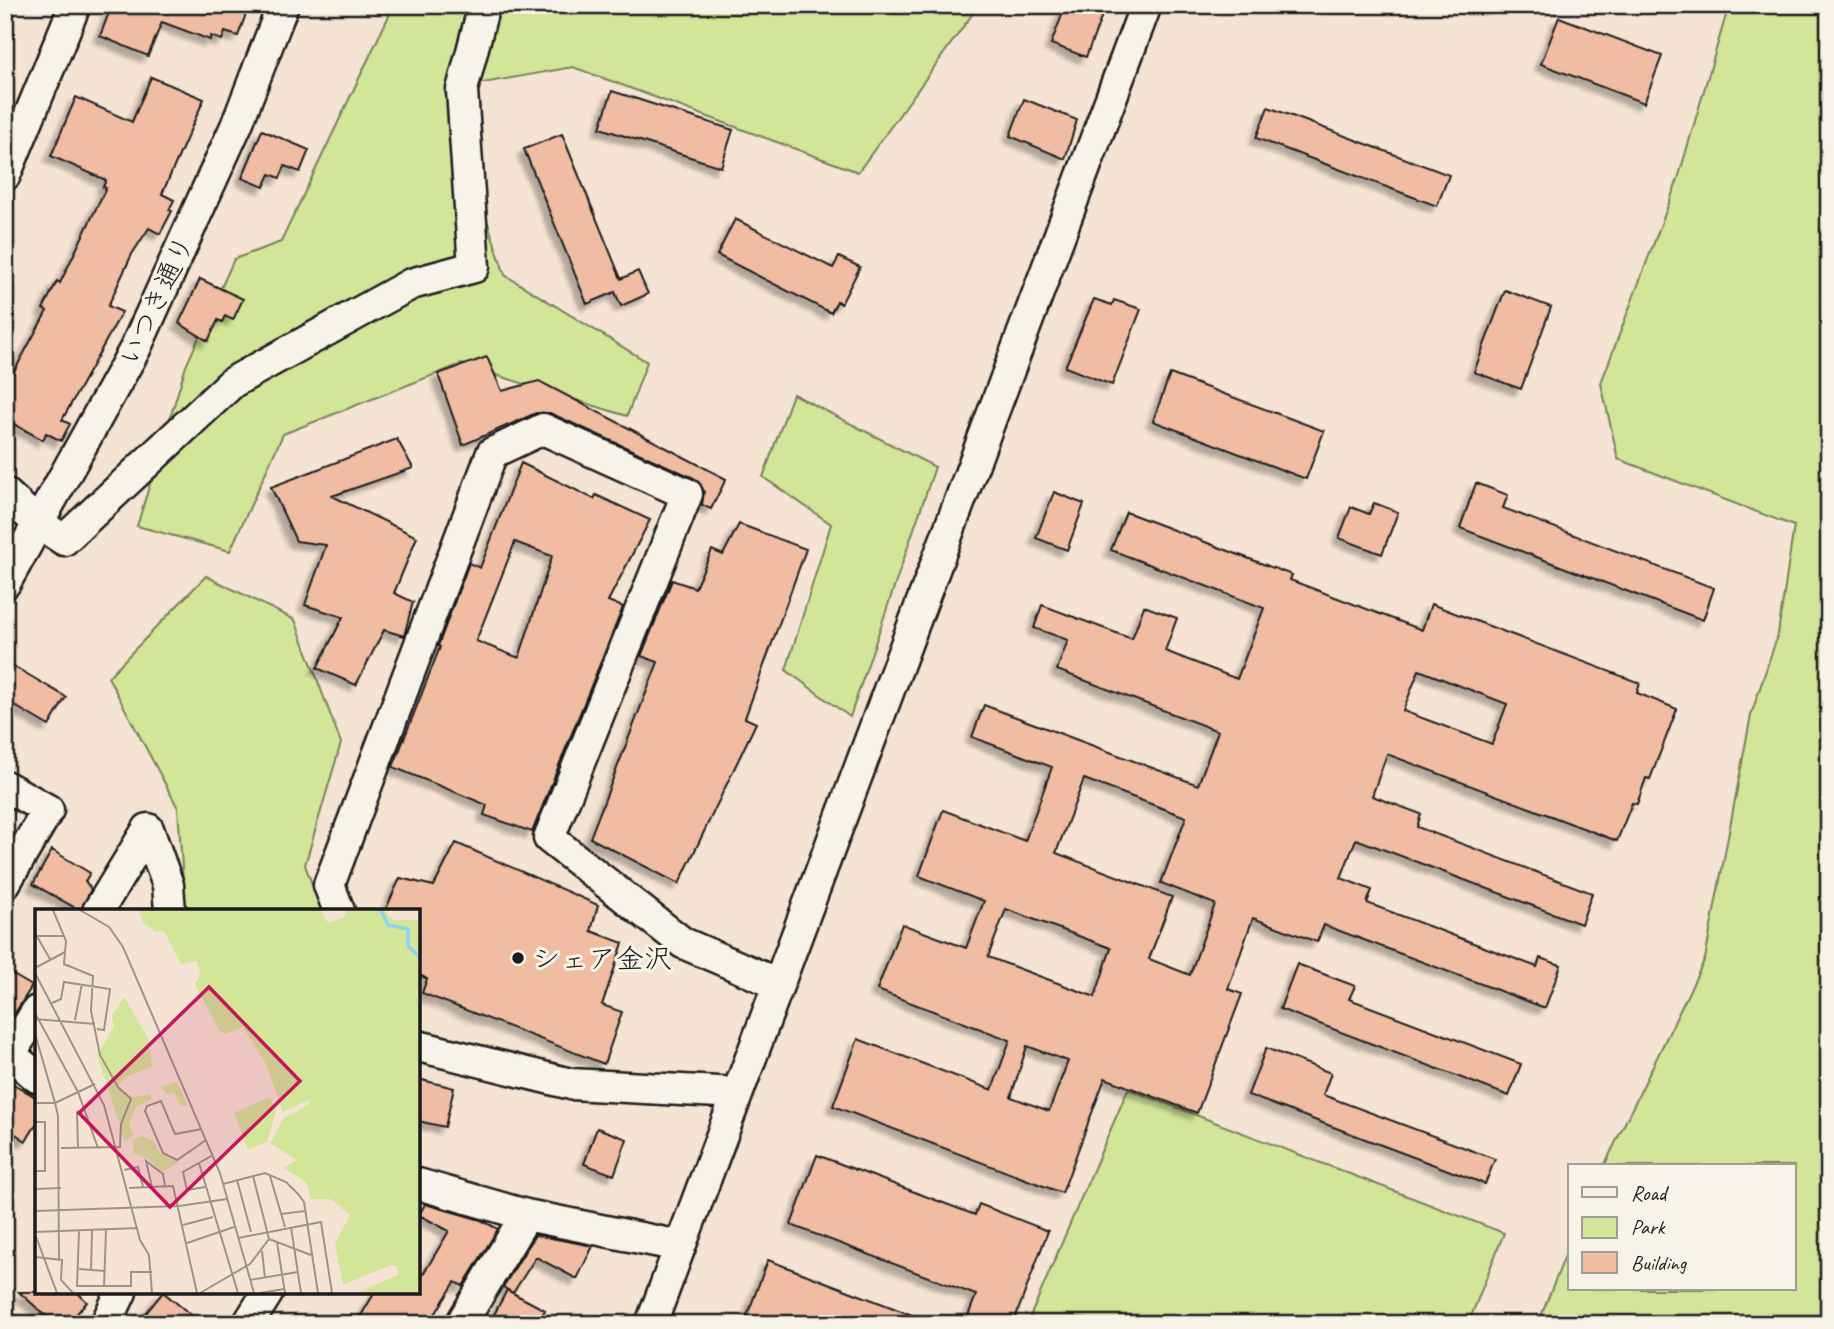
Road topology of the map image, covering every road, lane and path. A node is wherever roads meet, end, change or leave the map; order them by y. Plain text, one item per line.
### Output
1 (283, 5) edge
2 (484, 5) edge
3 (1146, 5) edge
4 (66, 8) edge
5 (5, 174) edge
6 (5, 493) edge
7 (38, 523) junction
8 (5, 583) edge
9 (5, 786) edge
10 (5, 883) edge
11 (99, 909) edge
12 (170, 909) edge
13 (338, 909) edge
14 (778, 984) junction
15 (35, 1014) edge
16 (420, 1046) edge
17 (8, 1052) edge
18 (35, 1075) edge
19 (737, 1093) junction
20 (420, 1185) edge
21 (526, 1214) junction
22 (680, 1246) junction
23 (120, 1294) edge
24 (267, 1294) edge
25 (106, 1324) edge
26 (248, 1324) edge
27 (461, 1324) edge
28 (651, 1324) edge

1 - 7 street, いつき通り
2 - 7 street
3 - 14 street
4 - 5 street
6 - 7 street
7 - 8 street, いつき通り
9 - 10 street
11 - 12 street
13 - 14 street
14 - 19 street
15 - 17 street
16 - 19 street
17 - 18 street
19 - 22 street
20 - 21 street
21 - 22 street
21 - 27 street
22 - 28 street
23 - 25 street
24 - 26 street

